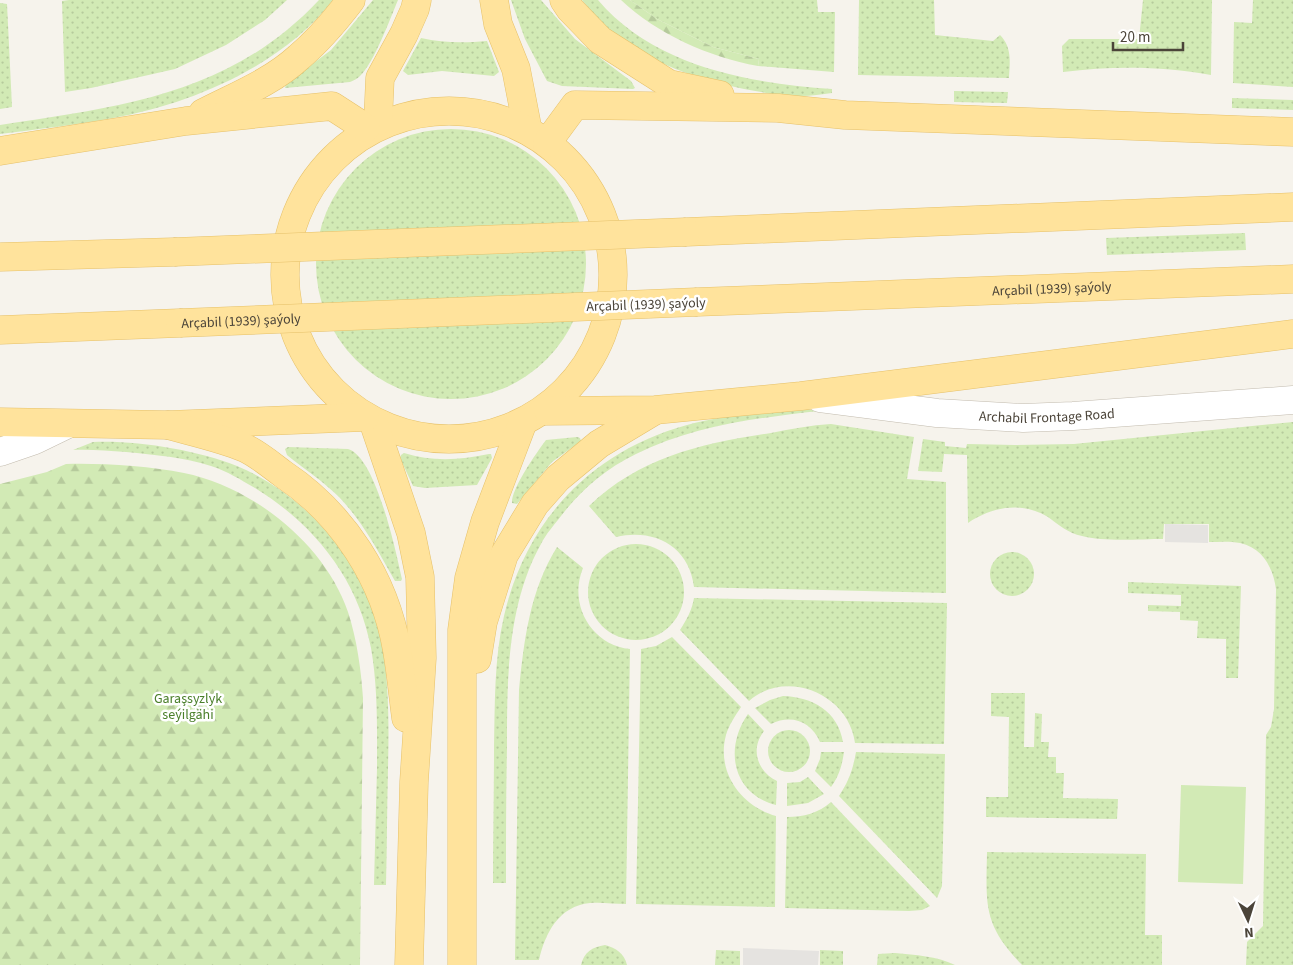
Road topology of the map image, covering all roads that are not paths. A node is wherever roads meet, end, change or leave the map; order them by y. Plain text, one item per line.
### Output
1 (350, 0) edge
2 (417, 0) edge
3 (494, 0) edge
4 (564, 0) edge
5 (778, 108) junction
6 (186, 121) junction
7 (372, 124) junction
8 (1293, 132) edge
9 (537, 137) junction
10 (0, 151) edge
11 (1293, 207) edge
12 (0, 257) edge
13 (1293, 279) edge
14 (0, 330) edge
15 (1293, 334) edge
16 (801, 396) junction
17 (1293, 400) edge
18 (655, 410) junction
19 (533, 417) junction
20 (369, 419) junction
21 (0, 422) edge
22 (68, 424) junction
23 (168, 424) junction
24 (0, 452) edge
25 (463, 737) junction
26 (414, 782) junction
27 (409, 965) edge
28 (462, 965) edge

1 - 6 main road
2 - 7 main road
3 - 9 main road
4 - 5 main road
5 - 8 main road
5 - 9 main road
6 - 7 main road
6 - 10 main road
7 - 9 main road
7 - 20 main road
9 - 19 main road
11 - 12 main road, bridge
13 - 14 main road, Arçabil (1939) şaýoly, bridge
15 - 16 main road
16 - 17 street, Archabil Frontage Road
16 - 18 main road
18 - 19 main road
18 - 25 main road
19 - 20 main road
19 - 25 main road
20 - 23 main road
20 - 26 main road
21 - 22 main road
22 - 23 main road
22 - 24 street
23 - 26 main road
25 - 28 main road
26 - 27 main road

